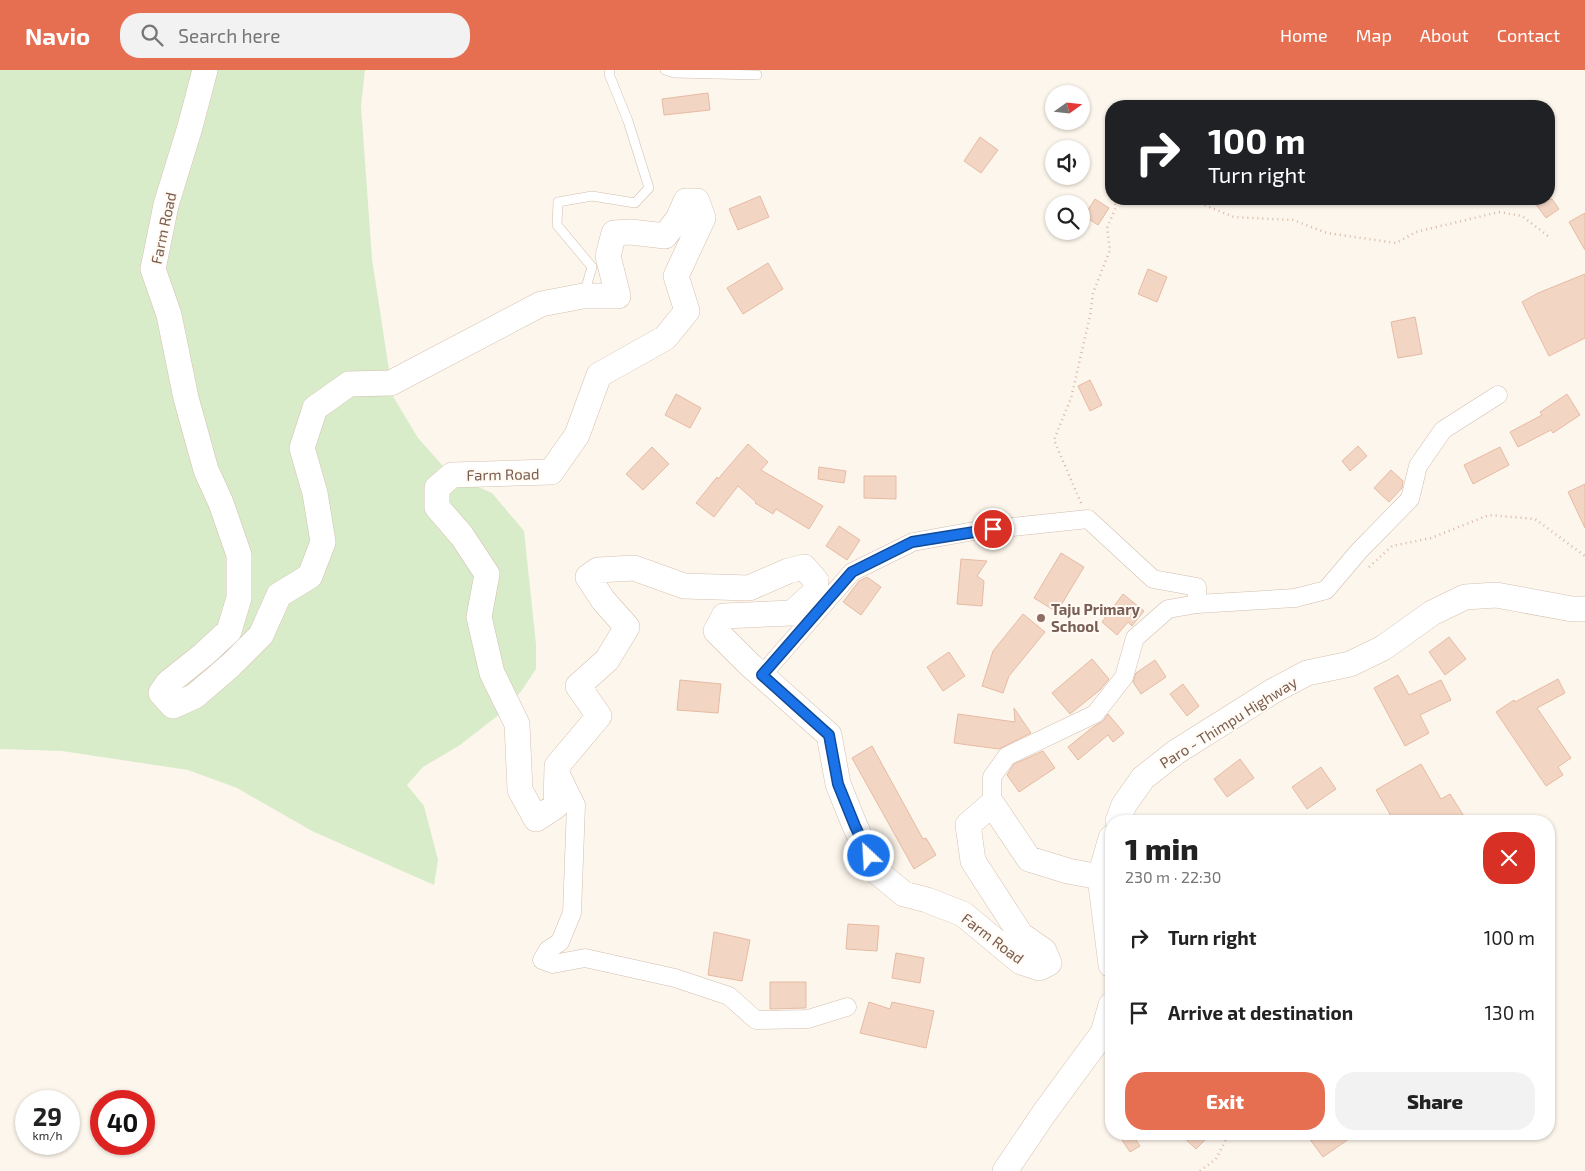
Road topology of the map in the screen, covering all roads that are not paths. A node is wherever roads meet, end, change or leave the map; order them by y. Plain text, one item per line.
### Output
1 (205, 70) edge
2 (610, 70) edge
3 (665, 70) edge
4 (757, 75) dead end
5 (583, 296) junction
6 (1498, 396) dead end
7 (1197, 604) junction
8 (1585, 609) edge
9 (762, 675) junction
10 (557, 766) junction
11 (992, 804) junction
12 (1120, 815) edge
13 (1105, 859) edge
14 (1100, 877) junction
15 (1105, 917) edge
16 (847, 1007) dead end
17 (1105, 1026) edge
18 (1005, 1171) edge

1 - 5 street, Farm Road
2 - 5 lane
3 - 4 lane
5 - 10 street, Farm Road
6 - 7 street
7 - 9 street
7 - 11 street
8 - 12 street, Paro - Thimpu Highway
9 - 10 street, Farm Road
9 - 11 street, Farm Road
10 - 16 street
11 - 14 street
13 - 14 street
14 - 15 street
17 - 18 street

